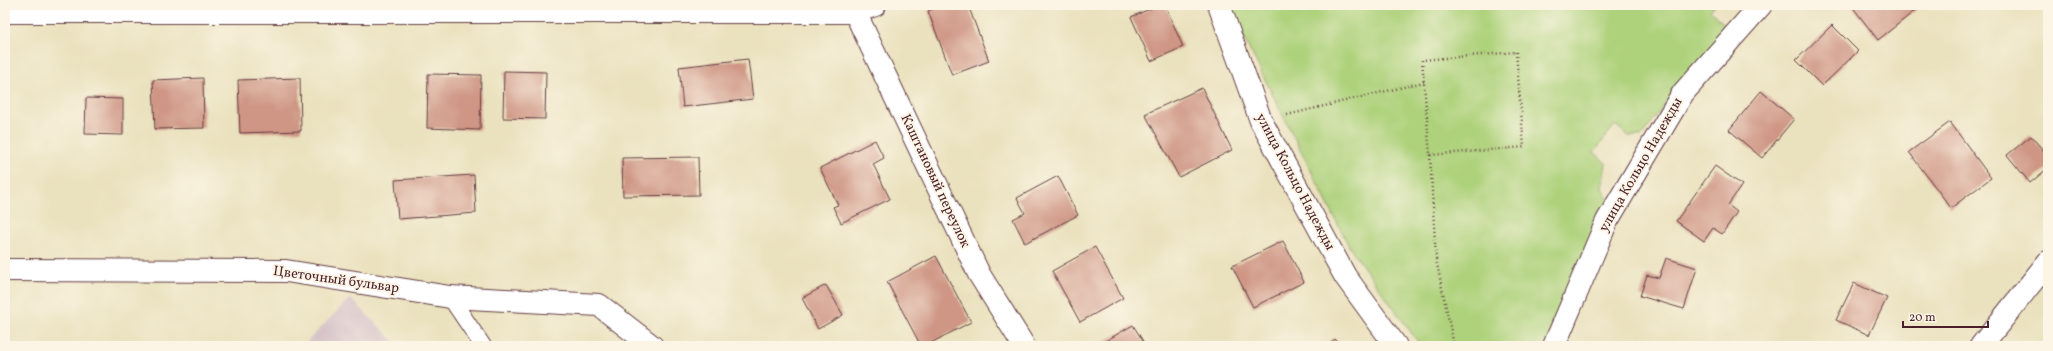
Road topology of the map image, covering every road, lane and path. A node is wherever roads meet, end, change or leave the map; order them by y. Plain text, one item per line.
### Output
1 (1219, 5) edge
2 (1761, 5) edge
3 (693, 8) edge
4 (865, 9) edge
5 (5, 12) edge
6 (1424, 82) junction
7 (1261, 121) junction
8 (1430, 155) junction
9 (2048, 262) edge
10 (5, 270) edge
11 (450, 297) junction
12 (483, 346) edge
13 (652, 346) edge
14 (1024, 346) edge
15 (1396, 346) edge
16 (1454, 346) edge
17 (1554, 346) edge
18 (1982, 346) edge

1 - 7 street, улица Кольцо Надежды
2 - 17 street, улица Кольцо Надежды
3 - 4 street
3 - 5 street
4 - 14 street, Каштановый переулок
6 - 7 path
6 - 8 path
6 - 8 path
7 - 15 street, улица Кольцо Надежды
8 - 16 path
9 - 18 street
10 - 11 street, Цветочный бульвар
11 - 12 lane
11 - 13 street, Цветочный бульвар

